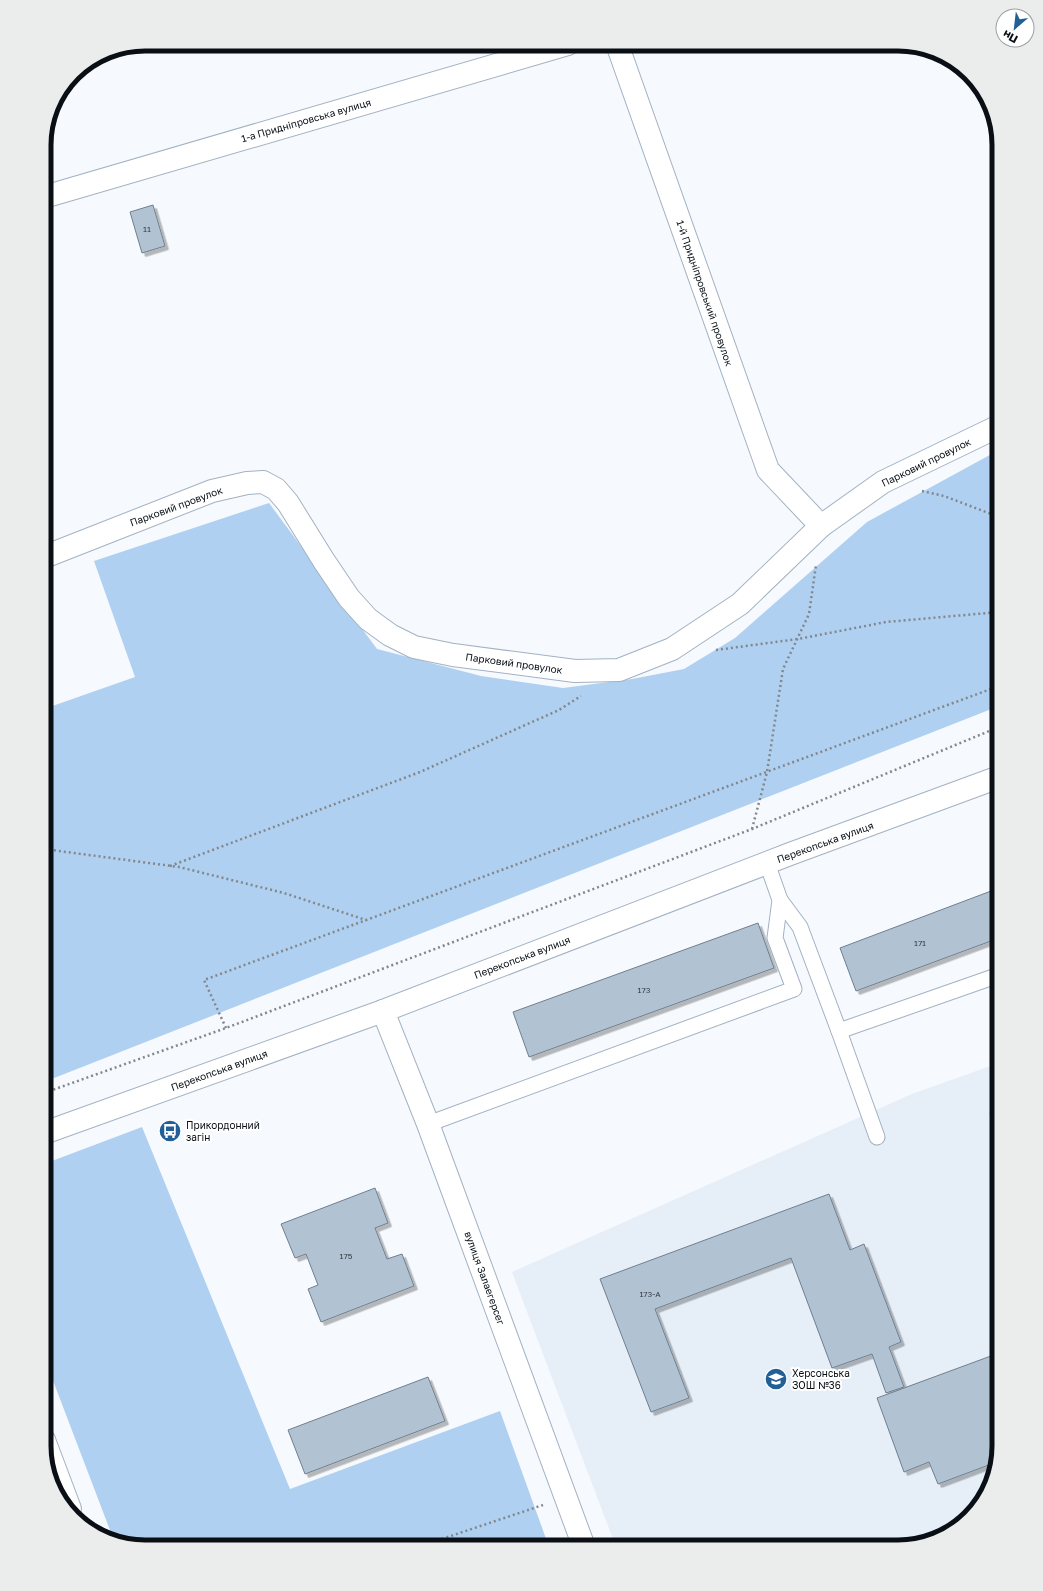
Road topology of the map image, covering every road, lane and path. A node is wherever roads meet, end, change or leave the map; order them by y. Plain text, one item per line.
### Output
1 (544, 51) edge
2 (619, 51) edge
3 (51, 195) edge
4 (992, 429) edge
5 (922, 491) dead end
6 (992, 514) edge
7 (821, 526) junction
8 (51, 554) edge
9 (816, 562) dead end
10 (992, 613) edge
11 (798, 639) junction
12 (709, 651) dead end
13 (992, 689) edge
14 (583, 694) dead end
15 (992, 730) edge
16 (767, 772) junction
17 (992, 780) edge
18 (752, 829) junction
19 (51, 850) edge
20 (767, 863) junction
21 (170, 866) junction
22 (780, 900) junction
23 (366, 921) junction
24 (992, 977) edge
25 (383, 1011) junction
26 (226, 1028) junction
27 (839, 1031) junction
28 (51, 1090) edge
29 (428, 1124) junction
30 (51, 1131) edge
31 (877, 1137) dead end
32 (565, 1498) junction
33 (439, 1540) edge
34 (581, 1540) edge

1 - 3 street, 1-а Придніпровська вулиця
2 - 7 street, 1-й Придніпровський провулок
4 - 7 street, Парковий провулок
5 - 6 path
7 - 8 street, Парковий провулок
9 - 11 path
10 - 11 path
11 - 12 path
11 - 16 path
13 - 16 path
14 - 21 path
15 - 18 path
16 - 18 path
16 - 23 path
17 - 20 street, Перекопська вулиця
18 - 26 path
19 - 21 path
20 - 22 lane
20 - 25 street, Перекопська вулиця
21 - 23 path
22 - 27 lane
22 - 29 lane
23 - 26 path
24 - 27 lane
25 - 29 street, вулиця Залаегерсег
25 - 30 street, Перекопська вулиця
26 - 28 path
27 - 31 lane
29 - 32 street, вулиця Залаегерсег
32 - 33 path
32 - 34 street, вулиця Залаегерсег

